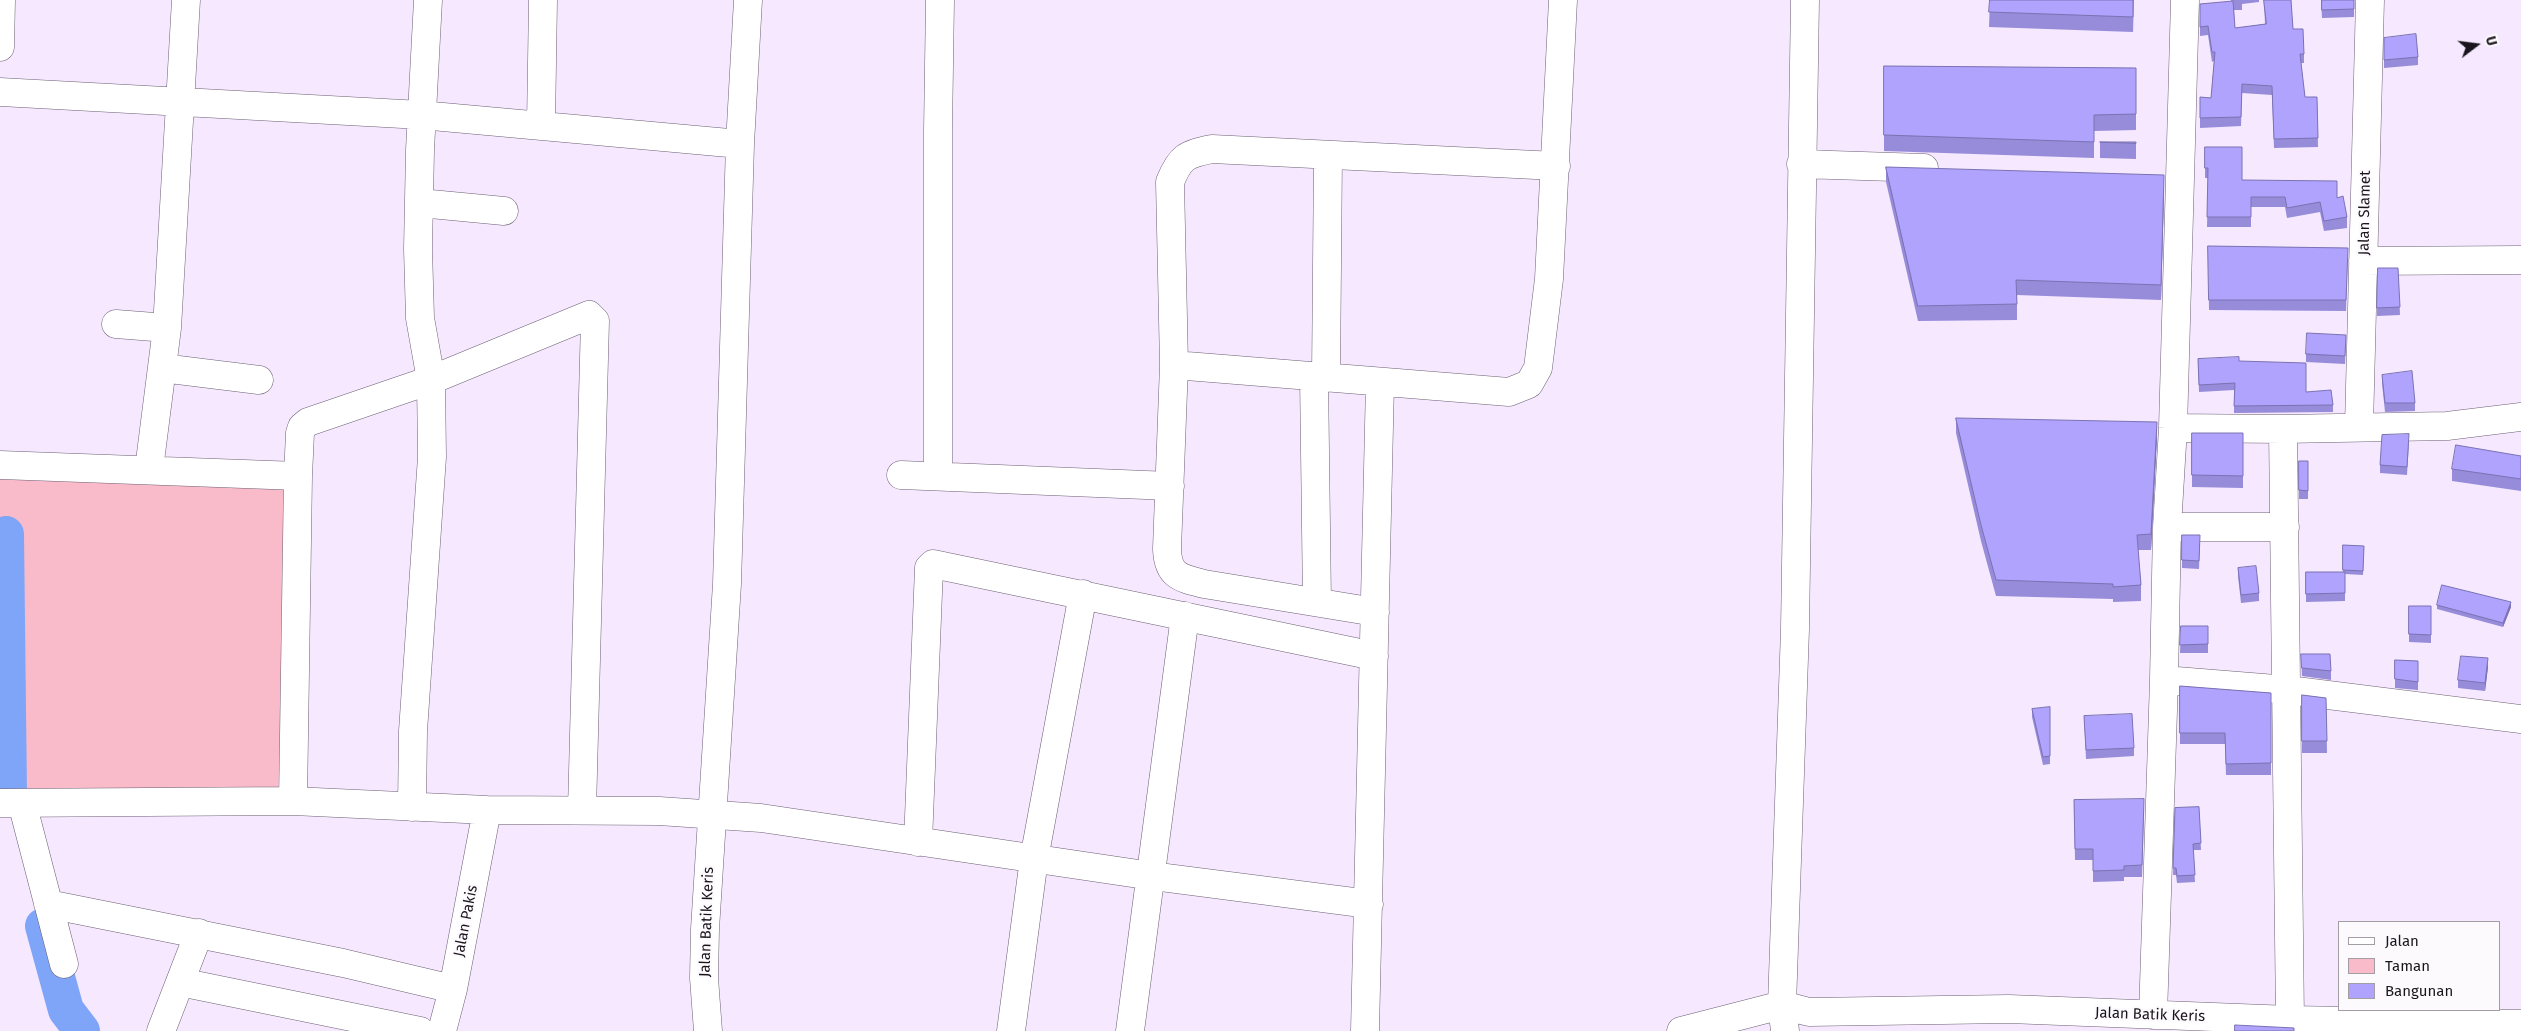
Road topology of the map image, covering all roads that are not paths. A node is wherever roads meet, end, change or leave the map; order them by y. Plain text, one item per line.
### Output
1 (1, 0) edge
2 (186, 0) edge
3 (428, 0) edge
4 (544, 0) edge
5 (748, 0) edge
6 (940, 0) edge
7 (1563, 0) edge
8 (1805, 0) edge
9 (2185, 0) edge
10 (2370, 0) edge
11 (0, 47) edge
12 (0, 92) edge
13 (181, 102) junction
14 (421, 115) junction
15 (541, 125) junction
16 (740, 144) junction
17 (1328, 155) junction
18 (1801, 164) junction
19 (1556, 166) junction
20 (1945, 168) edge
21 (2151, 175) edge
22 (2181, 176) junction
23 (420, 203) junction
24 (504, 211) dead end
25 (2521, 260) edge
26 (2363, 261) junction
27 (116, 324) dead end
28 (166, 328) junction
29 (1174, 365) junction
30 (162, 368) junction
31 (1320, 376) junction
32 (260, 380) dead end
33 (431, 380) junction
34 (1380, 383) junction
35 (2521, 417) edge
36 (2359, 426) junction
37 (2173, 428) junction
38 (2283, 429) junction
39 (0, 465) edge
40 (149, 469) junction
41 (901, 475) dead end
42 (298, 476) junction
43 (938, 476) junction
44 (1170, 486) junction
45 (2167, 527) junction
46 (2285, 527) junction
47 (1083, 594) junction
48 (1318, 602) junction
49 (1375, 612) junction
50 (1185, 616) junction
51 (1374, 656) junction
52 (2164, 680) junction
53 (2288, 690) junction
54 (2521, 719) edge
55 (293, 801) junction
56 (11, 803) edge
57 (412, 806) junction
58 (486, 810) junction
59 (582, 810) junction
60 (712, 814) junction
61 (918, 842) junction
62 (1034, 859) junction
63 (1152, 876) junction
64 (48, 904) junction
65 (1369, 904) junction
66 (198, 934) junction
67 (64, 964) dead end
68 (180, 982) junction
69 (453, 989) junction
70 (2154, 1016) junction
71 (2009, 1020) edge
72 (2290, 1020) junction
73 (1782, 1024) edge
74 (2521, 1024) edge
75 (2494, 1027) edge
76 (161, 1031) edge
77 (420, 1031) edge
78 (442, 1031) edge
79 (708, 1031) edge
80 (1011, 1031) edge
81 (1130, 1031) edge
82 (1365, 1031) edge
83 (1681, 1031) edge

1 - 11 street
2 - 13 street
3 - 14 street
4 - 15 street
5 - 16 street, Jalan Batik Keris
6 - 43 street
7 - 19 street
8 - 18 street
9 - 22 street
10 - 26 street, Jalan Slamet
12 - 13 street
13 - 14 street
13 - 28 street
14 - 15 street
14 - 23 street
15 - 16 street
16 - 60 street, Jalan Batik Keris
17 - 19 street
17 - 29 street
17 - 31 street
18 - 20 street
18 - 73 street
19 - 34 street
21 - 22 street
22 - 37 street
23 - 24 street
23 - 33 street
25 - 26 street
26 - 36 street, Jalan Slamet
27 - 28 street
28 - 30 street
29 - 31 street
29 - 44 street
30 - 32 street
30 - 40 street
31 - 34 street
31 - 48 street
33 - 42 street
33 - 57 street
33 - 59 street
34 - 49 street
35 - 36 street
36 - 38 street
37 - 38 street
37 - 45 street
38 - 46 street
39 - 40 street
40 - 42 street
41 - 43 street
42 - 55 street
43 - 44 street
44 - 48 street
45 - 46 street
45 - 52 street
46 - 53 street
47 - 50 street
47 - 61 street
47 - 62 street
48 - 49 street
49 - 51 street
50 - 51 street
50 - 63 street
51 - 65 street
52 - 53 street
52 - 70 street
53 - 54 street
53 - 72 street
55 - 56 street
55 - 57 street
56 - 64 street
57 - 58 street
58 - 59 street
58 - 69 street, Jalan Pakis
59 - 60 street
60 - 61 street
60 - 79 street, Jalan Batik Keris
61 - 62 street
62 - 63 street
62 - 80 street
63 - 65 street
63 - 81 street
64 - 66 street
64 - 67 street
65 - 82 street
66 - 68 street
66 - 69 street
68 - 76 street
68 - 77 street
69 - 78 street, Jalan Pakis
70 - 71 street, Jalan Batik Keris
70 - 72 street, Jalan Batik Keris
71 - 73 street, Jalan Batik Keris
72 - 75 street, Jalan Batik Keris
73 - 83 street
74 - 75 street, Jalan Batik Keris

